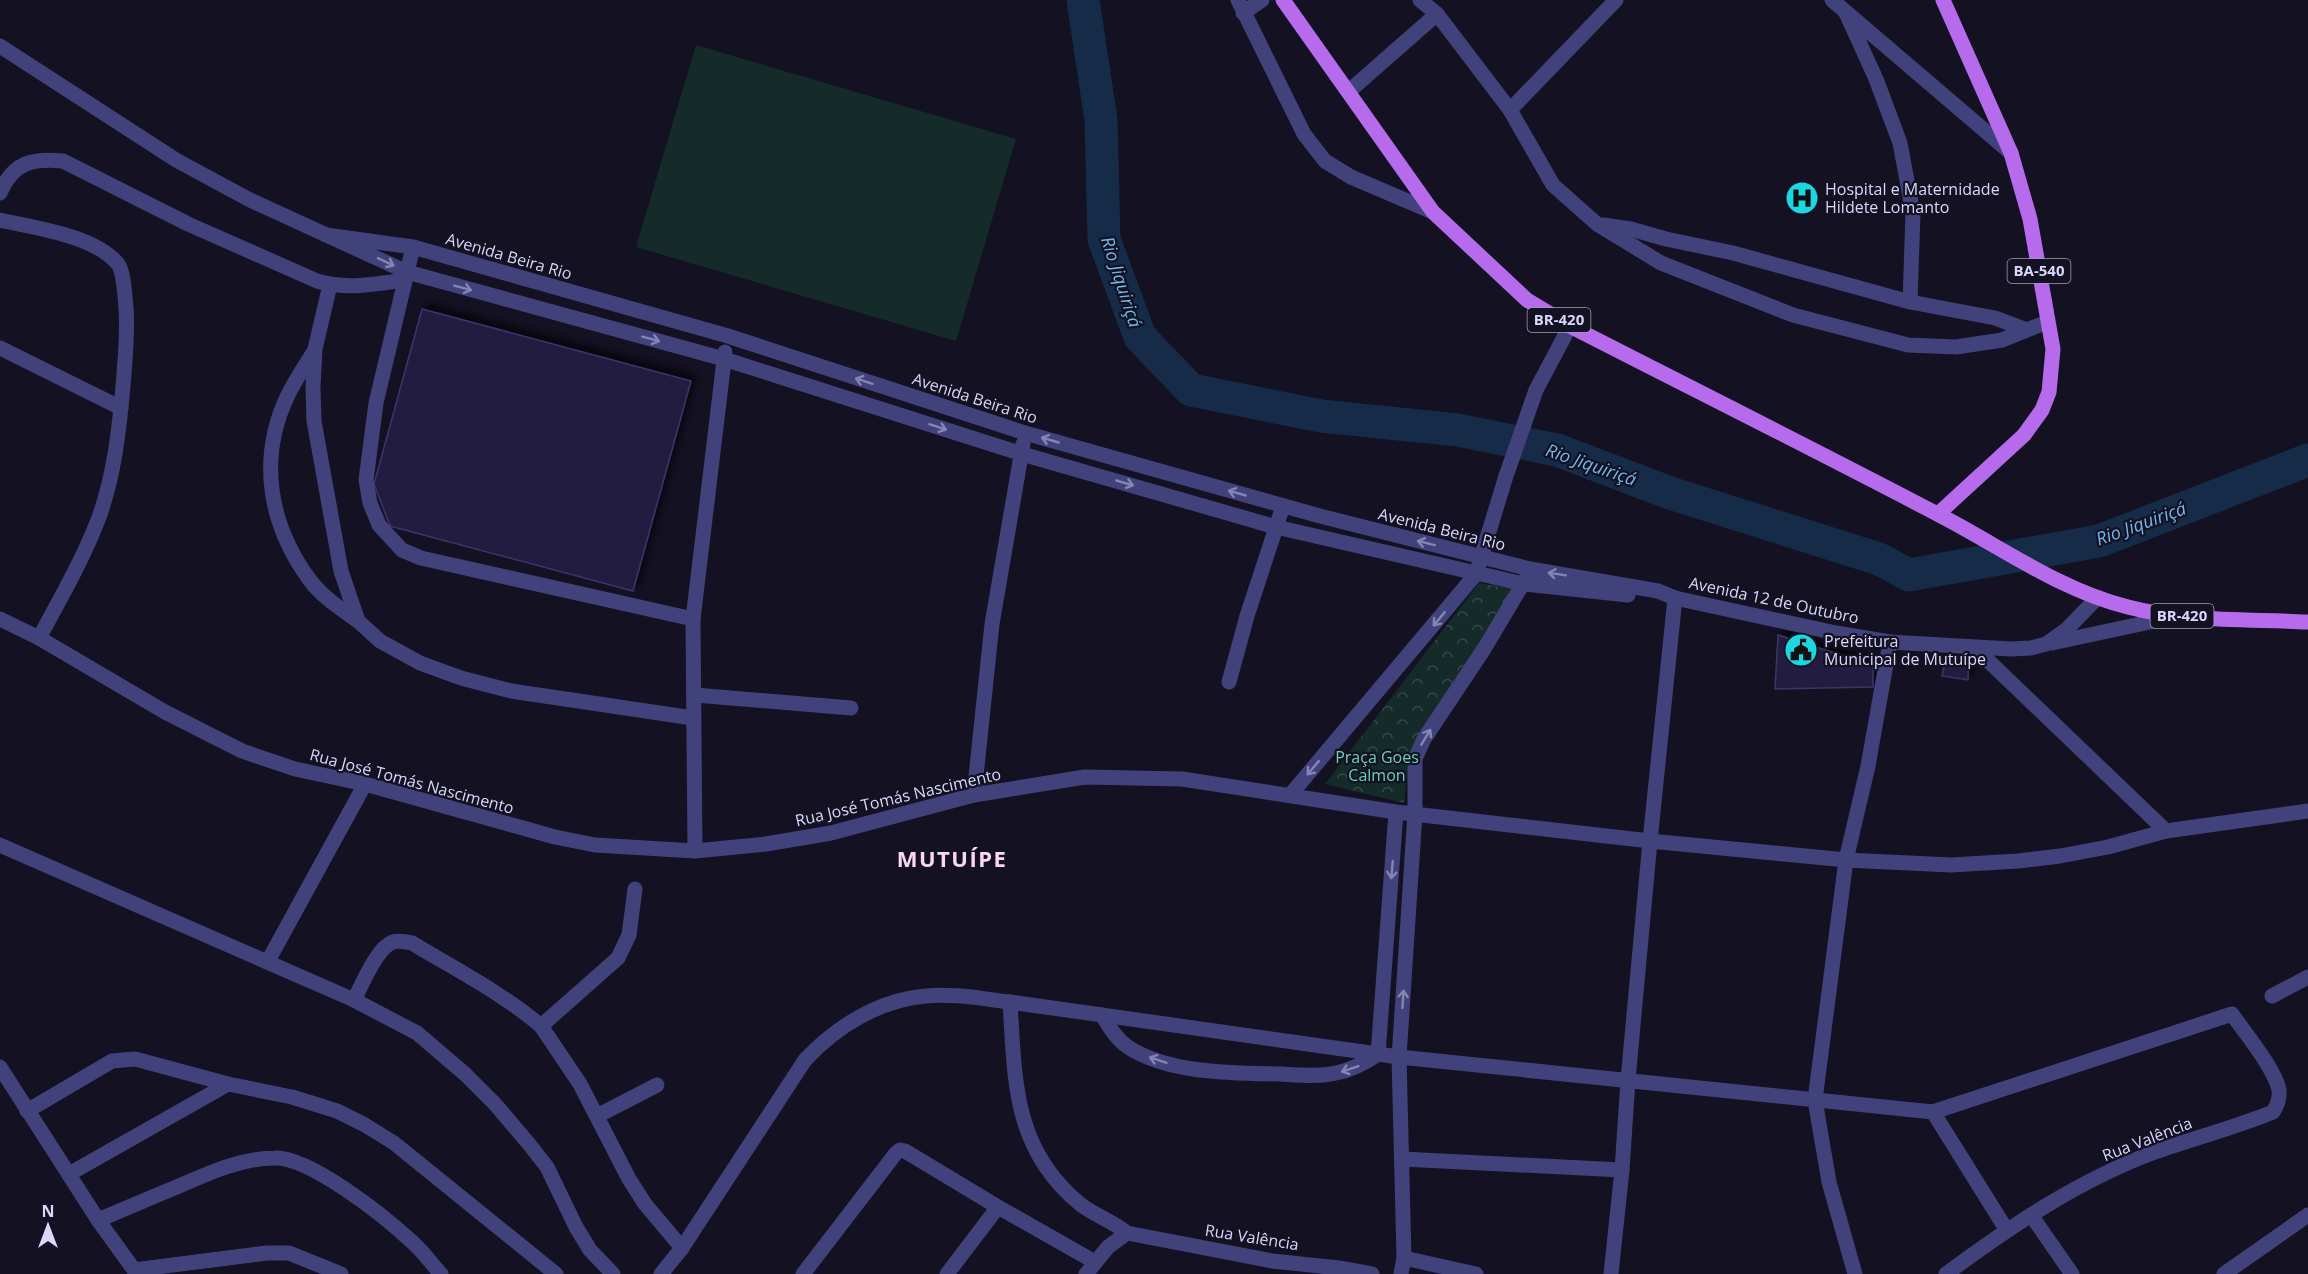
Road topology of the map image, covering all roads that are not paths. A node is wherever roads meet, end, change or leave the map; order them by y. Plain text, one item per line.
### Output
1 (1262, 0) edge
2 (1283, 0) edge
3 (1420, 0) edge
4 (1616, 0) edge
5 (1832, 0) edge
6 (1943, 0) edge
7 (1240, 6) edge
8 (1846, 13) junction
9 (1437, 14) junction
10 (0, 46) edge
11 (1348, 92) junction
12 (1510, 110) junction
13 (2012, 153) junction
14 (0, 193) edge
15 (1433, 212) junction
16 (0, 220) edge
17 (1597, 224) junction
18 (326, 234) junction
19 (413, 247) junction
20 (406, 276) junction
21 (330, 285) junction
22 (1910, 302) junction
23 (2047, 322) junction
24 (1570, 326) junction
25 (2027, 330) junction
26 (728, 336) junction
27 (0, 348) edge
28 (315, 349) junction
29 (724, 359) junction
30 (121, 408) junction
31 (1025, 433) junction
32 (1022, 454) junction
33 (1283, 506) junction
34 (1942, 516) junction
35 (1276, 527) junction
36 (1482, 558) junction
37 (1476, 574) junction
38 (1527, 577) junction
39 (2098, 597) junction
40 (1676, 598) junction
41 (2181, 616) junction
42 (0, 619) edge
43 (693, 619) junction
44 (358, 621) junction
45 (2308, 622) edge
46 (39, 638) junction
47 (1890, 642) junction
48 (2046, 644) junction
49 (1976, 649) junction
50 (1229, 682) dead end
51 (695, 695) junction
52 (851, 708) dead end
53 (693, 718) junction
54 (365, 784) junction
55 (974, 795) junction
56 (1291, 795) junction
57 (2308, 811) edge
58 (1396, 812) junction
59 (1416, 813) junction
60 (2166, 831) junction
61 (1650, 841) junction
62 (0, 845) edge
63 (695, 851) junction
64 (1846, 860) junction
65 (635, 889) dead end
66 (1386, 950) junction
67 (1406, 951) junction
68 (268, 961) junction
69 (2308, 978) edge
70 (2272, 996) dead end
71 (354, 999) junction
72 (1010, 1002) junction
73 (1102, 1015) junction
74 (541, 1026) junction
75 (1378, 1054) junction
76 (1400, 1057) junction
77 (0, 1067) edge
78 (1628, 1080) junction
79 (228, 1084) junction
80 (657, 1085) dead end
81 (1815, 1100) junction
82 (27, 1111) junction
83 (1933, 1112) junction
84 (597, 1116) junction
85 (1402, 1159) junction
86 (1622, 1170) junction
87 (69, 1174) junction
88 (998, 1207) junction
89 (2031, 1215) junction
90 (2308, 1215) edge
91 (98, 1220) junction
92 (2006, 1229) junction
93 (1127, 1233) junction
94 (682, 1248) junction
95 (1404, 1258) junction
96 (1271, 1267) edge
97 (1090, 1268) edge
98 (136, 1272) edge
99 (341, 1274) edge
100 (441, 1274) edge
101 (555, 1274) edge
102 (613, 1274) edge
103 (661, 1274) edge
104 (803, 1274) edge
105 (947, 1274) edge
106 (1372, 1274) edge
107 (1401, 1274) edge
108 (1476, 1274) edge
109 (1611, 1274) edge
110 (1855, 1274) edge
111 (1946, 1274) edge
112 (2072, 1274) edge
113 (2224, 1274) edge

1 - 7 street
2 - 11 main road, BR-420
3 - 9 street
4 - 12 street
5 - 8 street
6 - 13 main road, BA-540
7 - 15 street
8 - 13 street
8 - 22 street
9 - 11 street
9 - 12 street
10 - 18 street
11 - 15 main road, BR-420
12 - 17 street
13 - 23 main road, BA-540
14 - 21 street
15 - 24 main road, BR-420
16 - 30 street
17 - 22 street
17 - 25 street
18 - 19 street, Avenida Beira Rio
18 -> 20 street
19 - 20 street
19 - 26 street, Avenida Beira Rio
20 - 21 street
20 -> 29 street
20 - 43 street
21 - 28 street
22 - 25 street
23 - 25 street
23 - 34 main road, BA-540
24 - 34 main road, BR-420
24 - 36 street
26 - 29 street
31 -> 26 street, Avenida Beira Rio
27 - 30 street
28 - 44 street
28 - 44 street
29 -> 32 street
29 - 43 street
30 - 46 street
31 - 32 street
33 -> 31 street, Avenida Beira Rio
32 -> 35 street
32 - 55 street
33 - 35 street
36 -> 33 street, Avenida Beira Rio
34 - 39 main road, BR-420
35 - 37 street
35 - 50 street
36 - 37 street
36 - 38 street, Avenida Beira Rio
37 - 38 street
37 -> 56 street
38 - 40 street, Avenida 12 de Outubro
59 -> 38 street
39 - 41 main road, BR-420
39 - 48 street, Avenida 12 de Outubro
40 - 47 street, Avenida 12 de Outubro
40 - 61 street
41 - 45 main road, BR-420
41 - 48 street
42 - 46 street, Rua José Tomás Nascimento
43 - 51 street
44 - 53 street
46 - 54 street, Rua José Tomás Nascimento
47 - 49 street, Avenida 12 de Outubro
47 - 64 street
48 - 49 street, Avenida 12 de Outubro
49 - 60 street
51 - 52 street
51 - 53 street
53 - 63 street
54 - 63 street, Rua José Tomás Nascimento
54 - 68 street
55 - 56 street, Rua José Tomás Nascimento
55 - 63 street, Rua José Tomás Nascimento
56 - 58 street, Rua José Tomás Nascimento
57 - 60 street, Rua José Tomás Nascimento
58 - 59 street, Rua José Tomás Nascimento
58 -> 66 street
59 - 61 street, Rua José Tomás Nascimento
59 - 67 street
60 - 64 street, Rua José Tomás Nascimento
61 - 64 street, Rua José Tomás Nascimento
61 - 78 street
62 - 68 street
64 - 81 street
65 - 74 street
66 - 67 street
66 - 75 street
76 -> 67 street
68 - 71 street
69 - 70 street
71 - 74 street
71 - 102 street
72 - 73 street
72 - 93 street
72 - 94 street
73 - 75 street
75 -> 73 street
74 - 84 street
75 - 76 street
76 - 78 street
76 - 85 street
77 - 82 street
78 - 81 street
78 - 86 street
79 - 82 street
79 - 87 street
79 - 101 street
80 - 84 street
81 - 83 street
81 - 110 street
82 - 87 street
83 - 89 street, Rua Valência
83 - 92 street
84 - 94 street
85 - 86 street
85 - 95 street
86 - 109 street
87 - 91 street
88 - 97 street
88 - 104 street
88 - 105 street
89 - 92 street, Rua Valência
89 - 112 street
90 - 113 street
91 - 98 street
91 - 100 street
92 - 111 street, Rua Valência
93 - 96 street, Rua Valência
93 - 97 street
94 - 103 street
95 - 107 street
95 - 108 street
96 - 106 street, Rua Valência
98 - 99 street

